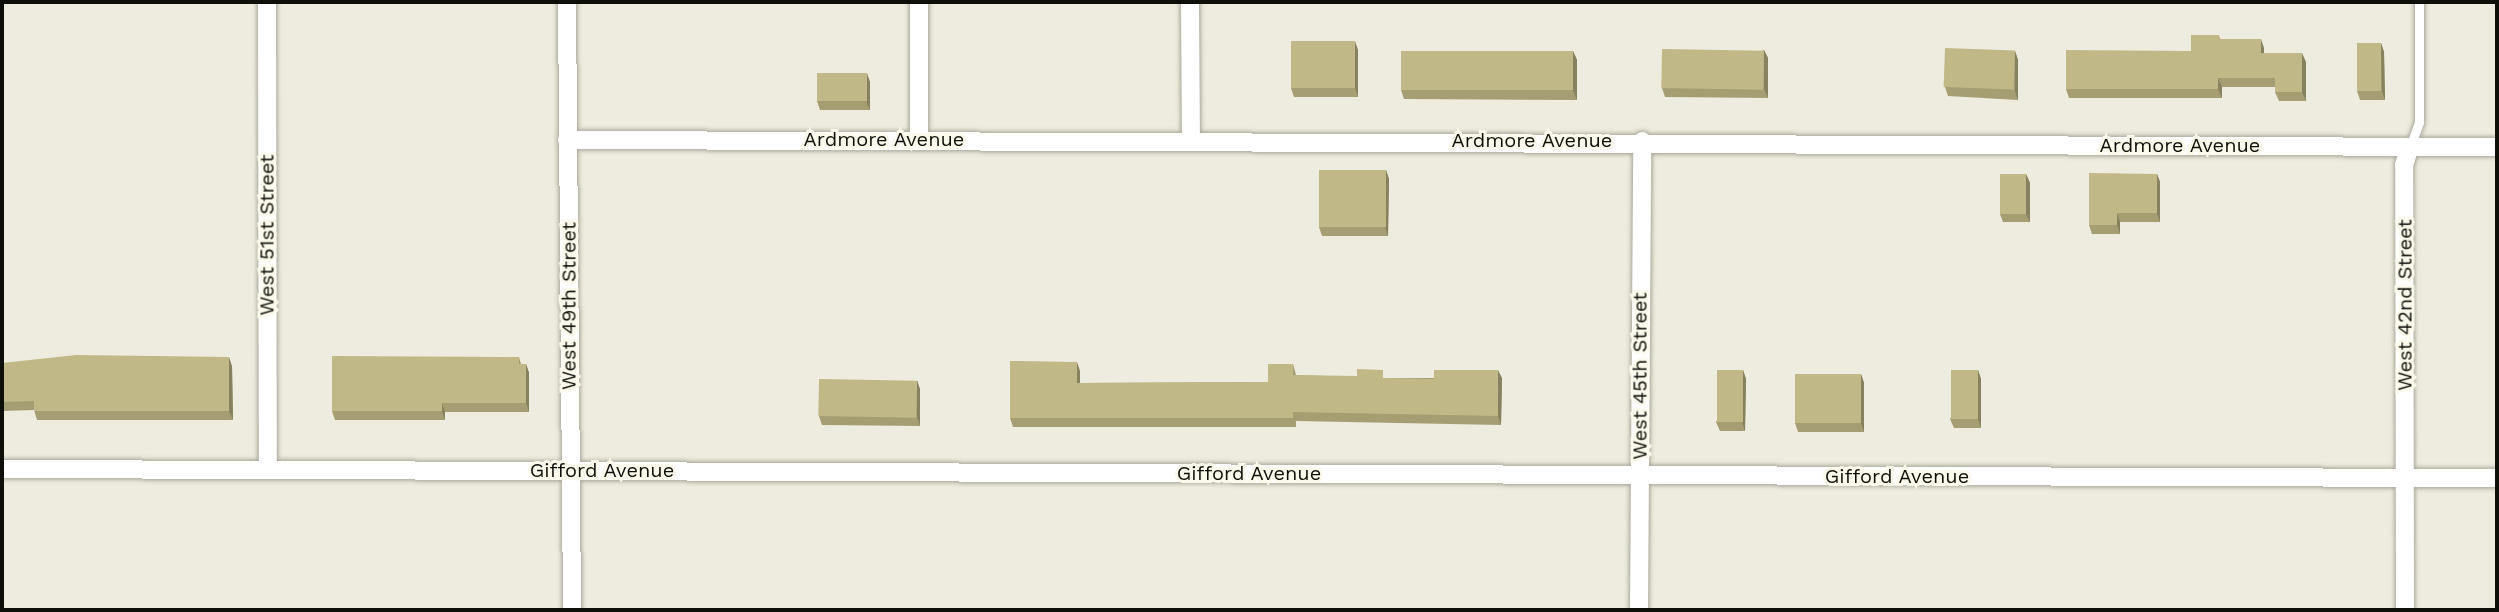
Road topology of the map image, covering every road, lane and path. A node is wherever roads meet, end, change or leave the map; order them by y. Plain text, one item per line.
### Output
1 (267, 2) edge
2 (567, 2) edge
3 (919, 2) edge
4 (1190, 2) edge
5 (2419, 2) edge
6 (919, 139) junction
7 (1191, 139) junction
8 (567, 140) junction
9 (1642, 141) junction
10 (2410, 147) junction
11 (2497, 147) edge
12 (2, 469) edge
13 (268, 469) junction
14 (570, 470) junction
15 (1639, 475) junction
16 (2405, 478) junction
17 (2497, 478) edge
18 (572, 610) edge
19 (1639, 610) edge
20 (2405, 610) edge

1 - 13 street, West 51st Street
2 - 8 street, West 49th Street
3 - 6 street
4 - 7 street
5 - 10 lane, West 42nd Street
6 - 7 street, Ardmore Avenue
6 - 8 street, Ardmore Avenue
7 - 9 street, Ardmore Avenue
8 - 14 street, West 49th Street
9 - 10 street, Ardmore Avenue
9 - 15 street, West 45th Street
10 - 11 street, Ardmore Avenue
10 - 16 street, West 42nd Street
12 - 13 street, Gifford Avenue
13 - 14 street, Gifford Avenue
14 - 15 street, Gifford Avenue
14 - 18 street, West 49th Street
15 - 16 street, Gifford Avenue
15 - 19 street, West 45th Street
16 - 17 street, Gifford Avenue
16 - 20 street, West 42nd Street

